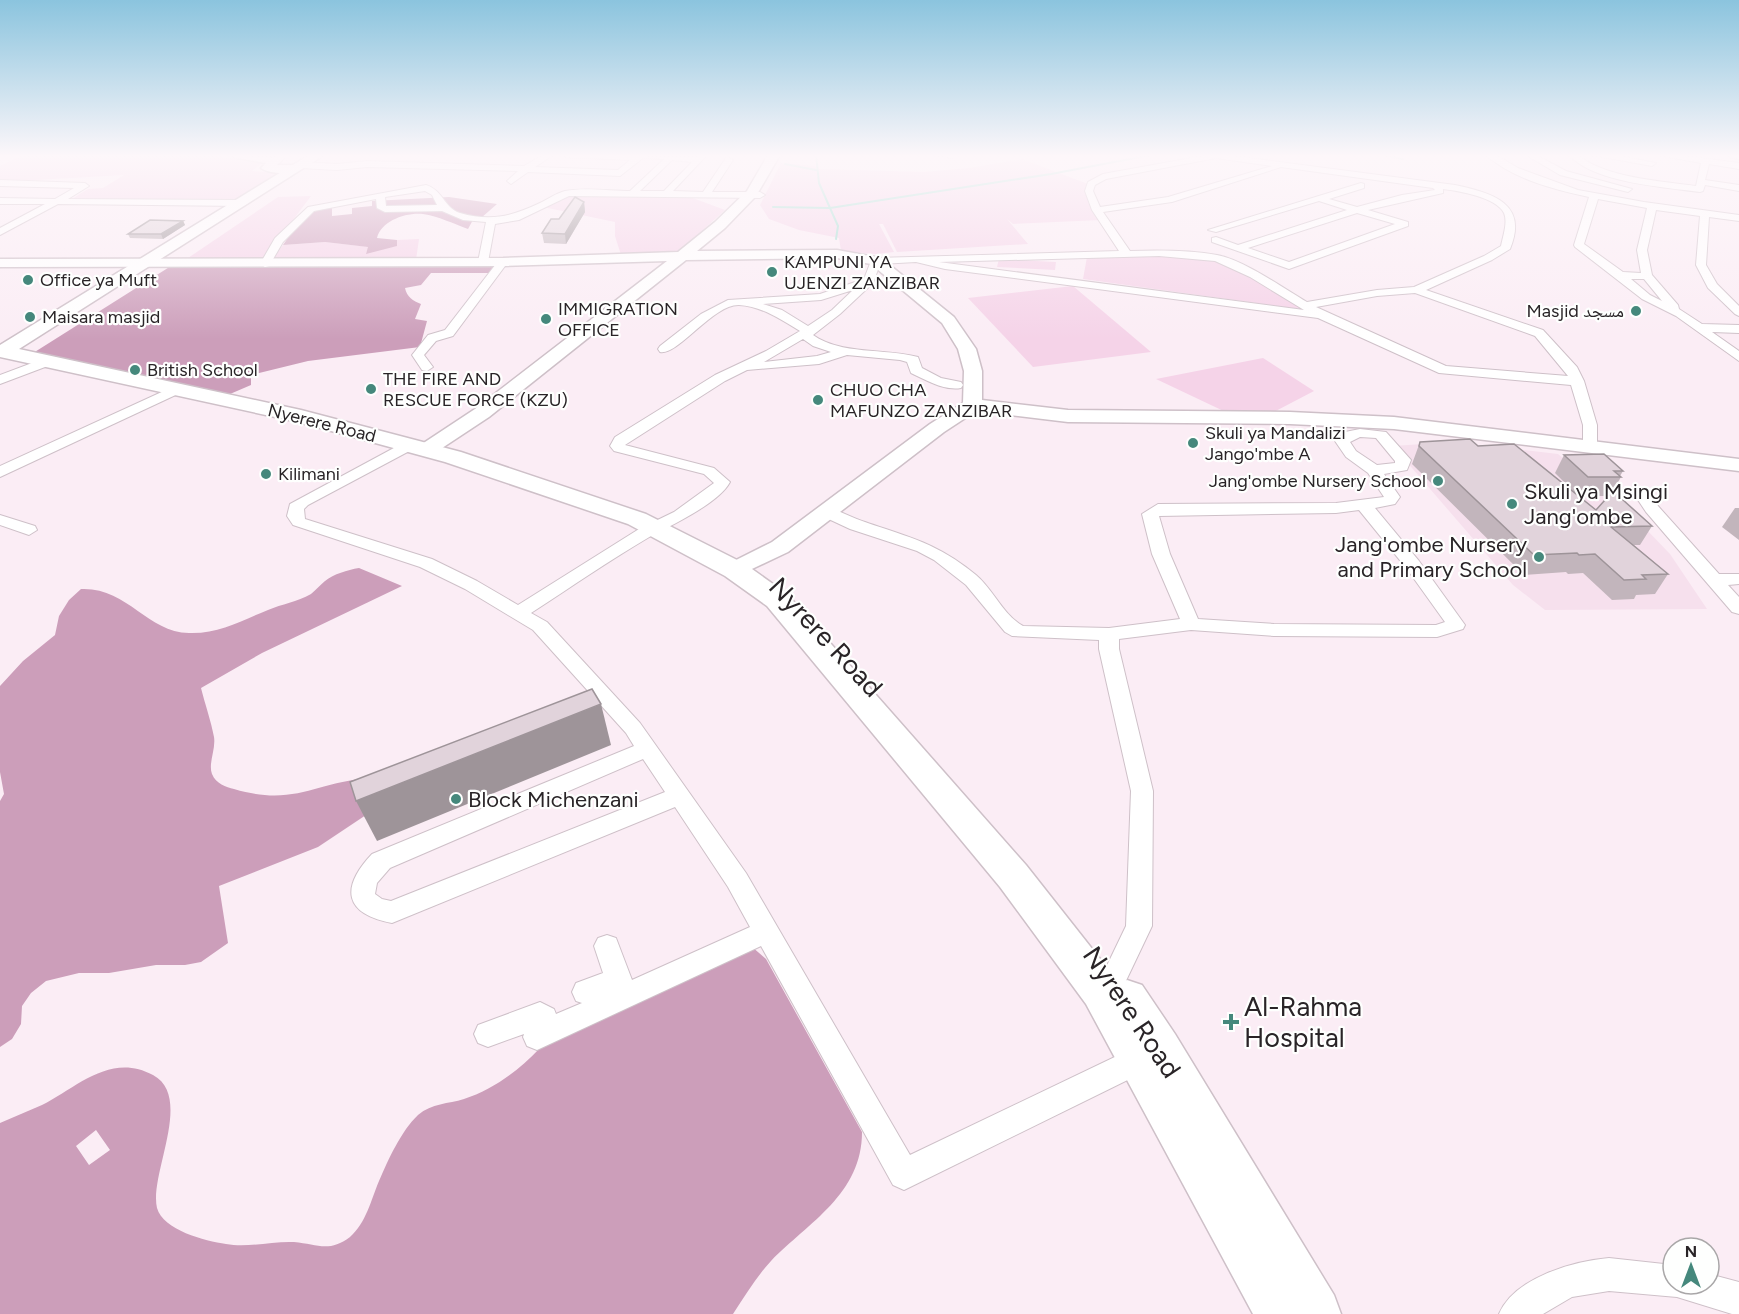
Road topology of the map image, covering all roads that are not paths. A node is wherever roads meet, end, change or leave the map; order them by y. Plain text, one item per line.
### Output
1 (32, 216) edge
2 (221, 216) edge
3 (232, 216) edge
4 (303, 216) edge
5 (471, 216) edge
6 (521, 216) edge
7 (732, 216) edge
8 (1101, 216) edge
9 (1266, 216) edge
10 (1336, 216) edge
11 (1378, 216) edge
12 (1510, 216) edge
13 (1589, 216) edge
14 (1649, 216) edge
15 (1705, 216) edge
16 (498, 220) junction
17 (0, 232) edge
18 (1238, 248) junction
19 (1126, 254) junction
20 (689, 255) junction
21 (915, 259) junction
22 (876, 261) junction
23 (483, 262) junction
24 (503, 262) junction
25 (0, 263) edge
26 (265, 264) junction
27 (142, 265) junction
28 (162, 265) junction
29 (1288, 266) junction
30 (1271, 271) junction
31 (1254, 275) junction
32 (1620, 275) junction
33 (1647, 276) junction
34 (869, 281) junction
35 (1266, 283) junction
36 (1416, 290) junction
37 (821, 297) junction
38 (849, 301) junction
39 (1655, 302) junction
40 (1669, 302) junction
41 (772, 304) junction
42 (1305, 306) junction
43 (1739, 312) edge
44 (616, 314) junction
45 (1680, 314) junction
46 (1320, 315) junction
47 (1702, 328) junction
48 (1739, 329) edge
49 (808, 331) junction
50 (664, 349) dead end
51 (848, 350) junction
52 (8, 352) edge
53 (770, 354) junction
54 (1739, 357) edge
55 (48, 361) junction
56 (798, 363) junction
57 (427, 367) dead end
58 (742, 367) junction
59 (0, 380) edge
60 (1577, 381) junction
61 (956, 386) dead end
62 (177, 389) junction
63 (972, 405) junction
64 (418, 447) junction
65 (1590, 448) junction
66 (453, 457) junction
67 (1739, 465) edge
68 (1374, 470) dead end
69 (0, 472) edge
70 (1642, 494) dead end
71 (1363, 504) junction
72 (826, 512) junction
73 (0, 520) edge
74 (653, 523) junction
75 (29, 530) dead end
76 (742, 566) junction
77 (1739, 579) edge
78 (1715, 580) junction
79 (1739, 608) edge
80 (518, 613) junction
81 (1191, 624) junction
82 (1109, 634) junction
83 (647, 749) junction
84 (679, 796) junction
85 (766, 932) junction
86 (607, 946) dead end
87 (1114, 978) junction
88 (622, 988) junction
89 (586, 992) dead end
90 (488, 1034) dead end
91 (1150, 1054) junction
92 (1661, 1280) edge
93 (1721, 1294) edge
94 (1739, 1299) edge
95 (1282, 1314) edge
96 (1315, 1314) edge
97 (1516, 1314) edge

1 - 17 street
2 - 27 main road
3 - 28 main road
4 - 26 street
5 - 16 street
6 - 16 street
7 - 20 main road
8 - 19 street
9 - 18 street
10 - 18 street
11 - 29 street
12 - 36 street
13 - 32 street
14 - 33 street
15 - 43 street
16 - 23 street
18 - 29 street
19 - 21 street
19 - 31 street
20 - 22 main road
20 - 24 main road
20 - 44 main road
21 - 22 street
21 - 46 street
22 - 34 street
22 - 63 main road
23 - 24 main road
23 - 26 main road
24 - 57 street
25 - 27 main road
26 - 28 main road
27 - 28 main road
27 - 52 main road
28 - 52 main road
29 - 30 street
30 - 31 street
30 - 35 street
31 - 35 street
32 - 33 street
32 - 39 street
33 - 40 street
34 - 37 street
34 - 38 street
35 - 42 street
36 - 42 street
36 - 60 street
37 - 38 street
37 - 41 street
38 - 49 street
39 - 40 street
39 - 45 street
40 - 45 street
41 - 49 street
41 - 50 street
42 - 46 street
44 - 64 main road
44 - 66 main road
45 - 47 street
46 - 60 street
47 - 48 street
47 - 54 street
49 - 51 street
49 - 53 street
51 - 56 street
51 - 61 street
52 - 55 main road, Nyerere Road
53 - 56 street
53 - 58 street
55 - 59 street
55 - 62 main road, Nyerere Road
56 - 58 street
58 - 74 street
60 - 65 street
62 - 64 main road, Nyerere Road
62 - 69 street
63 - 65 main road
63 - 72 main road
64 - 66 main road, Nyerere Road
64 - 80 street
65 - 67 main road
66 - 74 main road, Nyerere Road
68 - 71 street
70 - 78 street
71 - 81 street
71 - 81 street
72 - 76 main road
72 - 82 street
73 - 75 street
74 - 76 main road, Nyrere Road
74 - 80 street
76 - 87 main road, Nyrere Road
76 - 91 main road, Nyrere Road
77 - 78 street
78 - 79 street
80 - 83 street
81 - 82 street
82 - 87 street
83 - 84 street
83 - 84 street
84 - 85 street
85 - 88 street
85 - 91 street
86 - 88 street
87 - 91 main road, Nyrere Road
88 - 89 street
88 - 90 street
91 - 95 main road, Nyrere Road
91 - 96 main road, Nyrere Road
92 - 97 street
93 - 94 street

